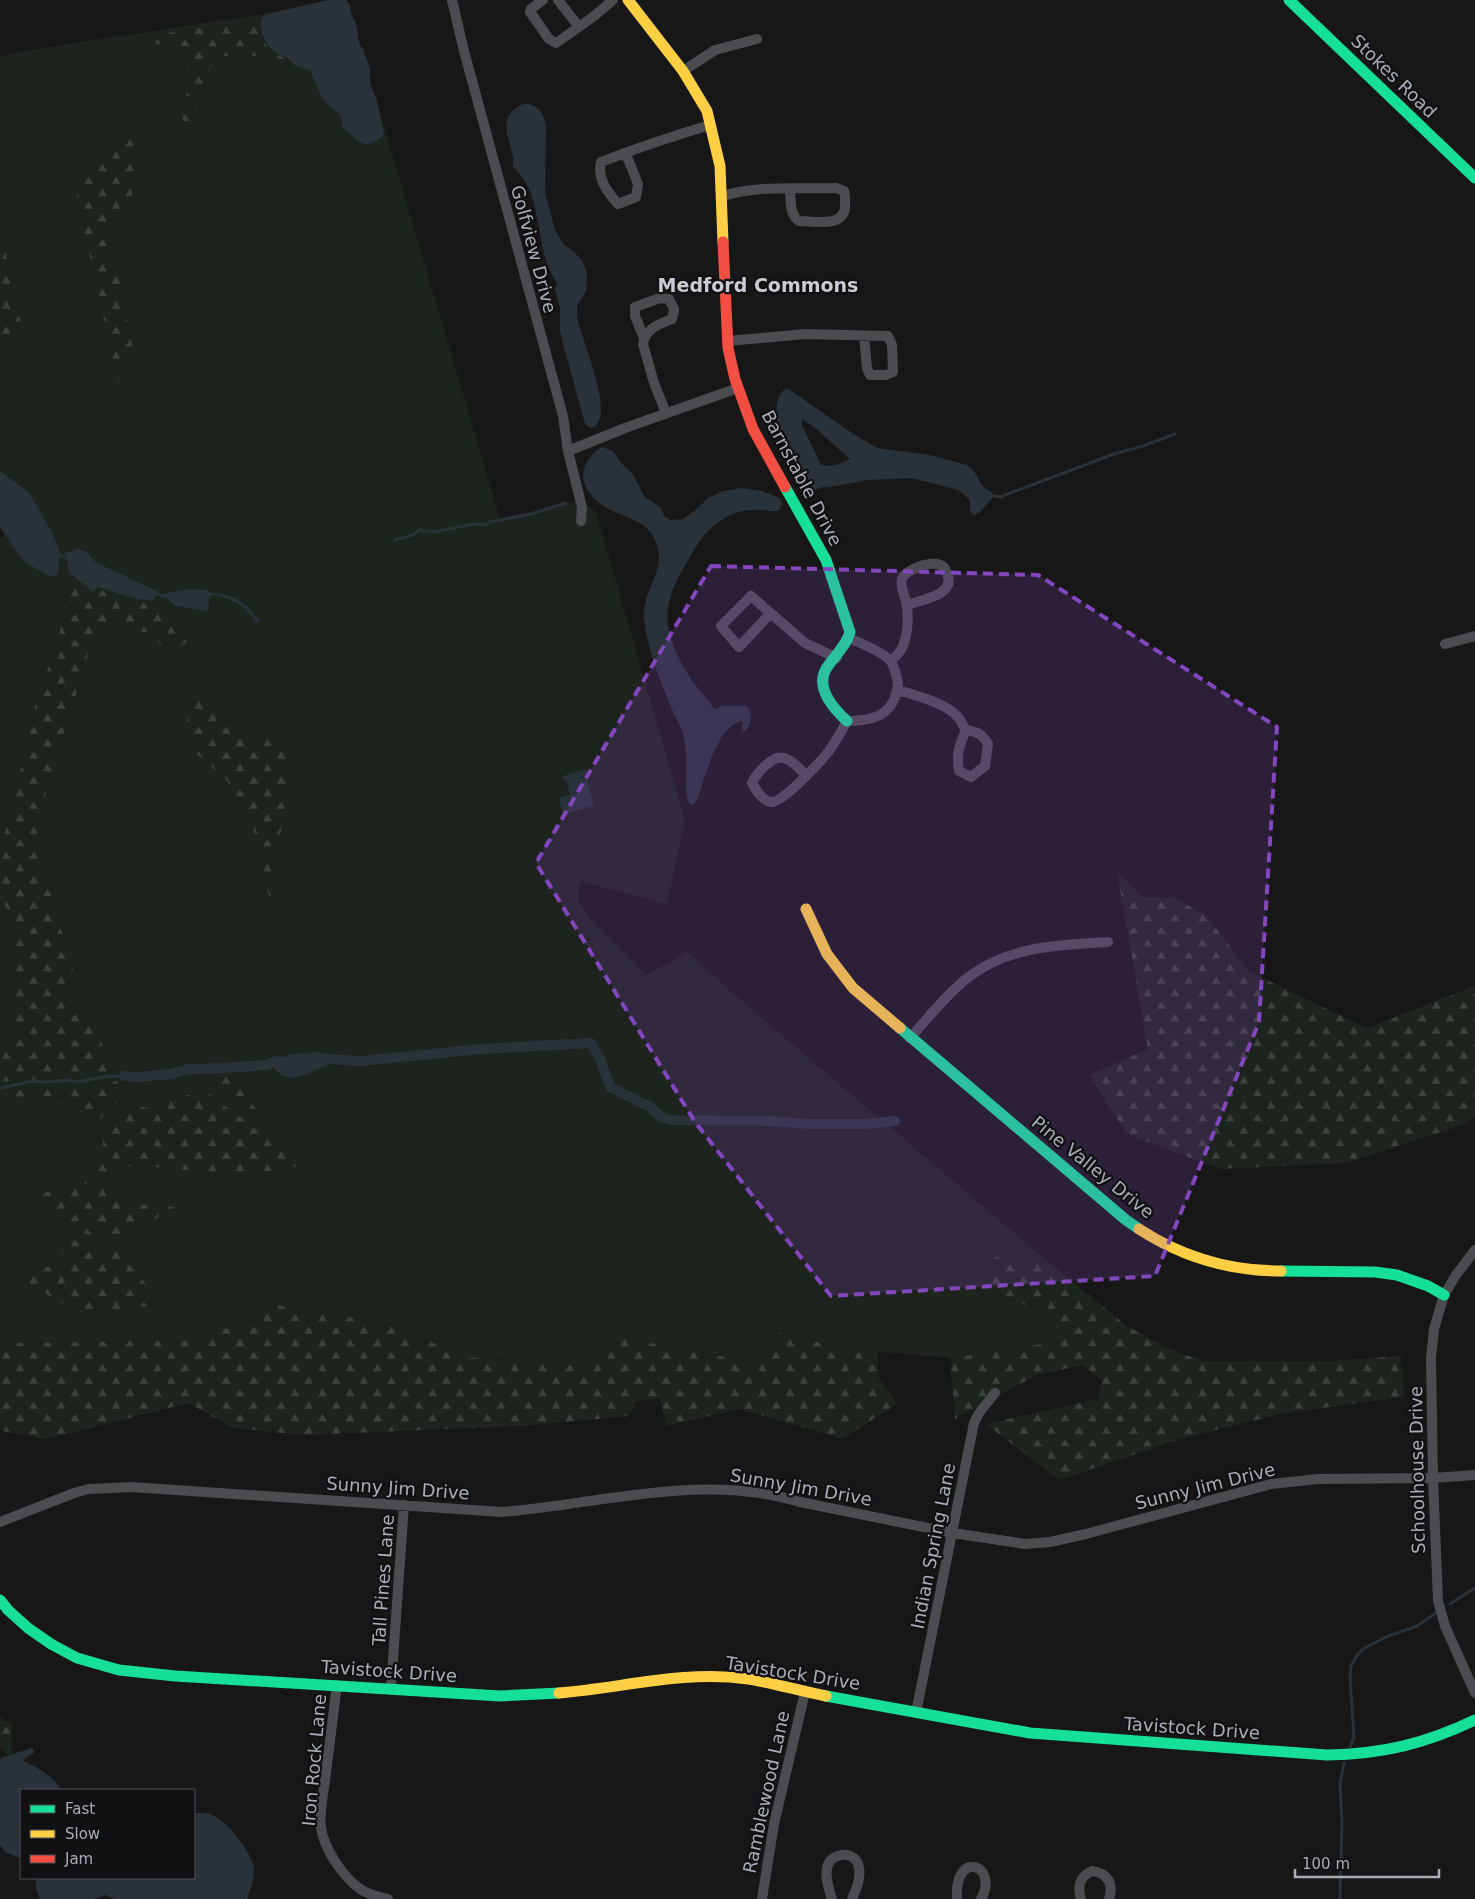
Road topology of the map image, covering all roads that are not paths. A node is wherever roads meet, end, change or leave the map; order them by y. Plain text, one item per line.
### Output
1 (452, 0) edge
2 (543, 0) edge
3 (558, 0) edge
4 (613, 0) edge
5 (628, 0) edge
6 (1289, 0) edge
7 (579, 27) junction
8 (756, 39) dead end
9 (683, 71) junction
10 (710, 125) junction
11 (624, 153) junction
12 (1475, 178) edge
13 (790, 189) junction
14 (721, 197) junction
15 (864, 336) dead end
16 (644, 338) dead end
17 (728, 340) junction
18 (738, 388) junction
19 (666, 413) junction
20 (568, 451) junction
21 (581, 521) dead end
22 (907, 605) junction
23 (770, 614) junction
24 (1475, 636) edge
25 (849, 638) junction
26 (1446, 644) dead end
27 (837, 658) junction
28 (891, 661) junction
29 (898, 690) junction
30 (847, 721) junction
31 (966, 730) dead end
32 (806, 775) junction
33 (806, 909) dead end
34 (1108, 942) dead end
35 (910, 1038) junction
36 (1475, 1250) edge
37 (1444, 1295) junction
38 (995, 1393) dead end
39 (1475, 1475) edge
40 (1433, 1478) junction
41 (404, 1505) junction
42 (0, 1522) edge
43 (953, 1532) junction
44 (0, 1600) edge
45 (337, 1685) junction
46 (391, 1688) junction
47 (805, 1692) junction
48 (1475, 1693) edge
49 (916, 1713) junction
50 (1475, 1720) edge
51 (388, 1899) edge
52 (762, 1899) edge
53 (832, 1899) edge
54 (852, 1899) edge
55 (957, 1899) edge
56 (981, 1899) edge
57 (1081, 1899) edge
58 (1109, 1899) edge

1 - 20 street, Golfview Drive
2 - 7 street
3 - 7 street
4 - 7 street
5 - 9 street, Barnstable Drive
6 - 12 street, Stokes Road
8 - 9 street
9 - 10 street, Barnstable Drive
10 - 11 street
10 - 14 street, Barnstable Drive
11 - 11 street
13 - 13 street
13 - 14 street
14 - 17 street, Barnstable Drive
15 - 17 street
16 - 19 street
17 - 18 street, Barnstable Drive
18 - 19 street
18 - 25 street, Barnstable Drive
19 - 20 street
20 - 21 street, Golfview Drive
22 - 22 street
22 - 28 street
23 - 23 street
23 - 27 street
24 - 26 street
25 - 27 street
25 - 28 street
27 - 30 street
28 - 29 street
29 - 30 street
29 - 31 street
30 - 32 street
32 - 32 street
33 - 35 street, Pine Valley Drive
34 - 35 street
35 - 37 street, Pine Valley Drive
36 - 37 street, Schoolhouse Drive
37 - 40 street, Schoolhouse Drive
38 - 43 street, Indian Spring Lane
39 - 40 street, Sunny Jim Drive
40 - 43 street, Sunny Jim Drive
40 - 48 street, Schoolhouse Drive
41 - 42 street, Sunny Jim Drive
41 - 43 street, Sunny Jim Drive
41 - 46 street, Tall Pines Lane
43 - 49 street, Indian Spring Lane
44 - 45 street, Tavistock Drive
45 - 46 street, Tavistock Drive
45 - 51 street, Iron Rock Lane
46 - 47 street, Tavistock Drive
47 - 49 street, Tavistock Drive
47 - 52 street, Ramblewood Lane
49 - 50 street, Tavistock Drive
53 - 54 street
55 - 56 street
57 - 58 street

